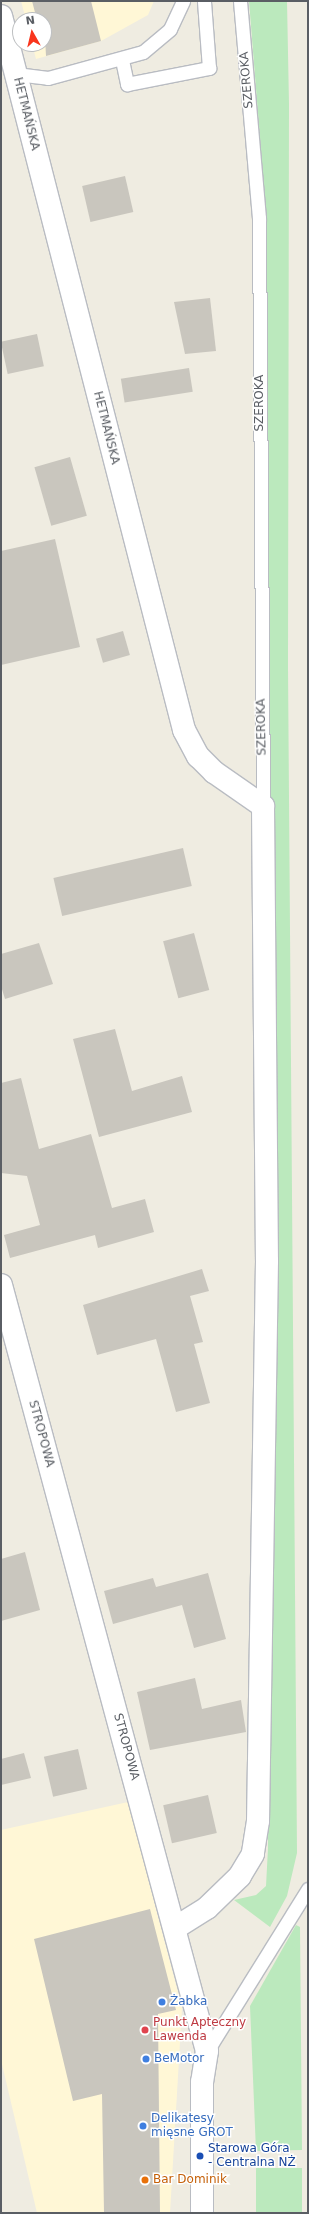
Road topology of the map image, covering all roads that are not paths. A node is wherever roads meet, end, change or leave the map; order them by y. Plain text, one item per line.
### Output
1 (183, 1) edge
2 (204, 1) edge
3 (240, 1) edge
4 (1, 16) edge
5 (122, 60) junction
6 (16, 74) junction
7 (263, 806) junction
8 (1, 1285) edge
9 (308, 1889) edge
10 (175, 1928) junction
11 (207, 2051) junction
12 (202, 2213) edge

1 - 5 lane
2 - 5 lane
3 - 7 lane, SZEROKA
4 - 6 street, HETMAŃSKA
5 - 6 lane
6 - 7 street, HETMAŃSKA
7 - 10 street
8 - 10 street, STROPOWA
9 - 11 lane
10 - 11 street, STROPOWA
11 - 12 street, STROPOWA

